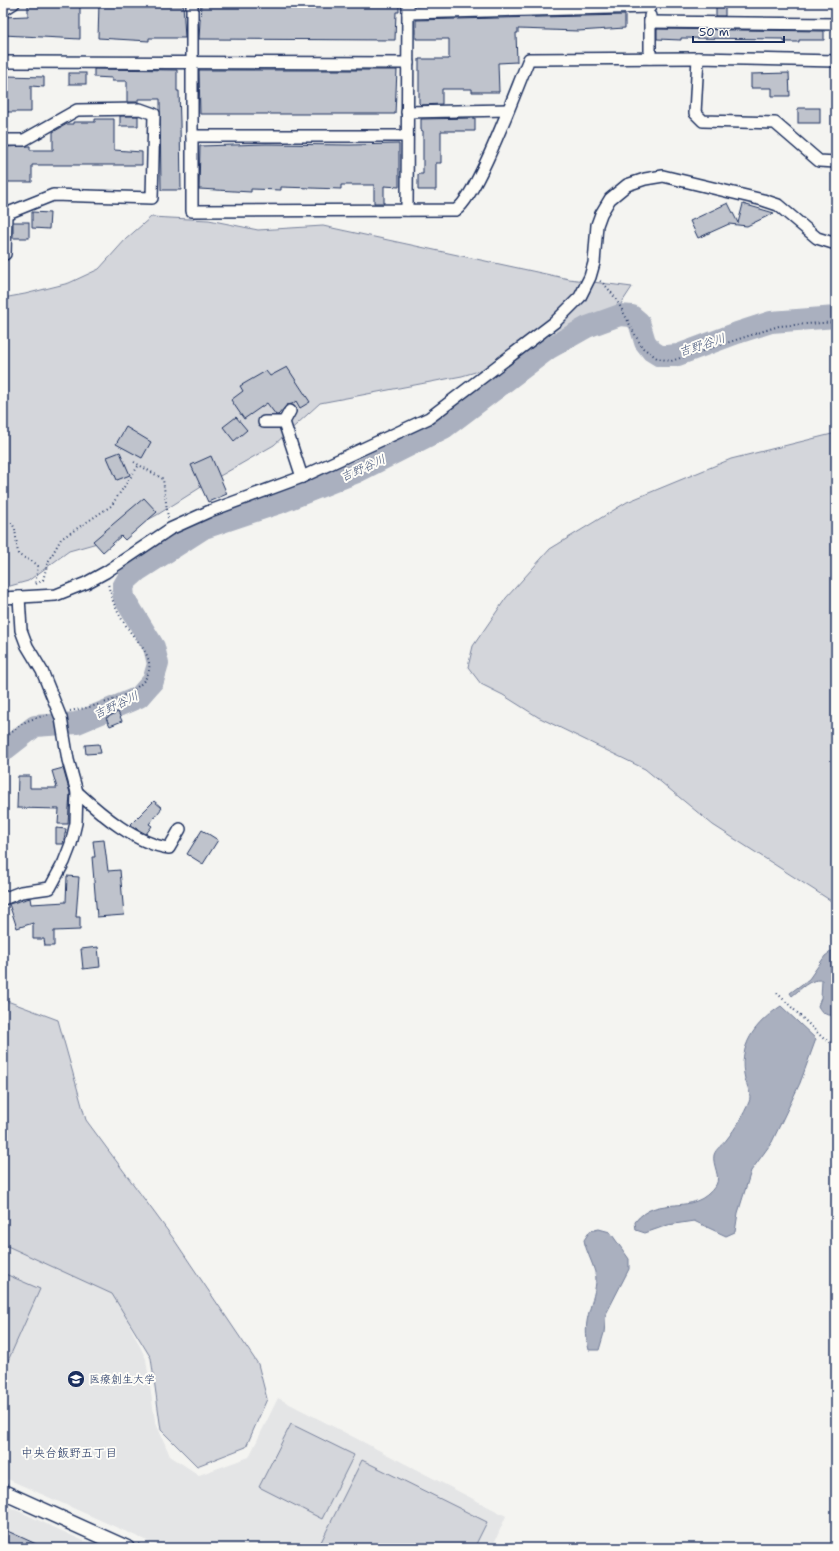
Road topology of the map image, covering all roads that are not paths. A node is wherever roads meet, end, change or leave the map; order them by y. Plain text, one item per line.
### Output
1 (14, 3) edge
2 (192, 3) edge
3 (650, 5) edge
4 (408, 8) edge
5 (3, 10) edge
6 (650, 22) junction
7 (836, 24) edge
8 (650, 58) junction
9 (698, 58) junction
10 (192, 61) junction
11 (836, 61) edge
12 (3, 62) edge
13 (408, 64) junction
14 (508, 110) junction
15 (407, 112) junction
16 (192, 136) junction
17 (407, 136) junction
18 (3, 140) edge
19 (836, 162) edge
20 (407, 210) junction
21 (4, 214) edge
22 (836, 244) edge
23 (5, 254) dead end
24 (290, 411) dead end
25 (264, 422) dead end
26 (284, 422) junction
27 (302, 477) junction
28 (22, 597) junction
29 (3, 598) edge
30 (77, 792) junction
31 (180, 828) dead end
32 (3, 899) edge
33 (3, 1492) edge
34 (127, 1548) edge

1 - 5 street
2 - 10 street
3 - 4 street
3 - 6 street
4 - 13 street
6 - 7 street
6 - 8 street
8 - 9 street
8 - 14 street
9 - 11 street
9 - 19 street
10 - 12 street
10 - 13 street
10 - 16 street
13 - 15 street
14 - 15 street
14 - 20 street
15 - 17 street
16 - 17 street
16 - 20 street
17 - 20 street
18 - 21 street
21 - 23 street
22 - 27 street
24 - 26 street
25 - 26 street
26 - 27 street
27 - 28 street
28 - 29 street
28 - 30 street
30 - 31 street
30 - 32 street
33 - 34 street

